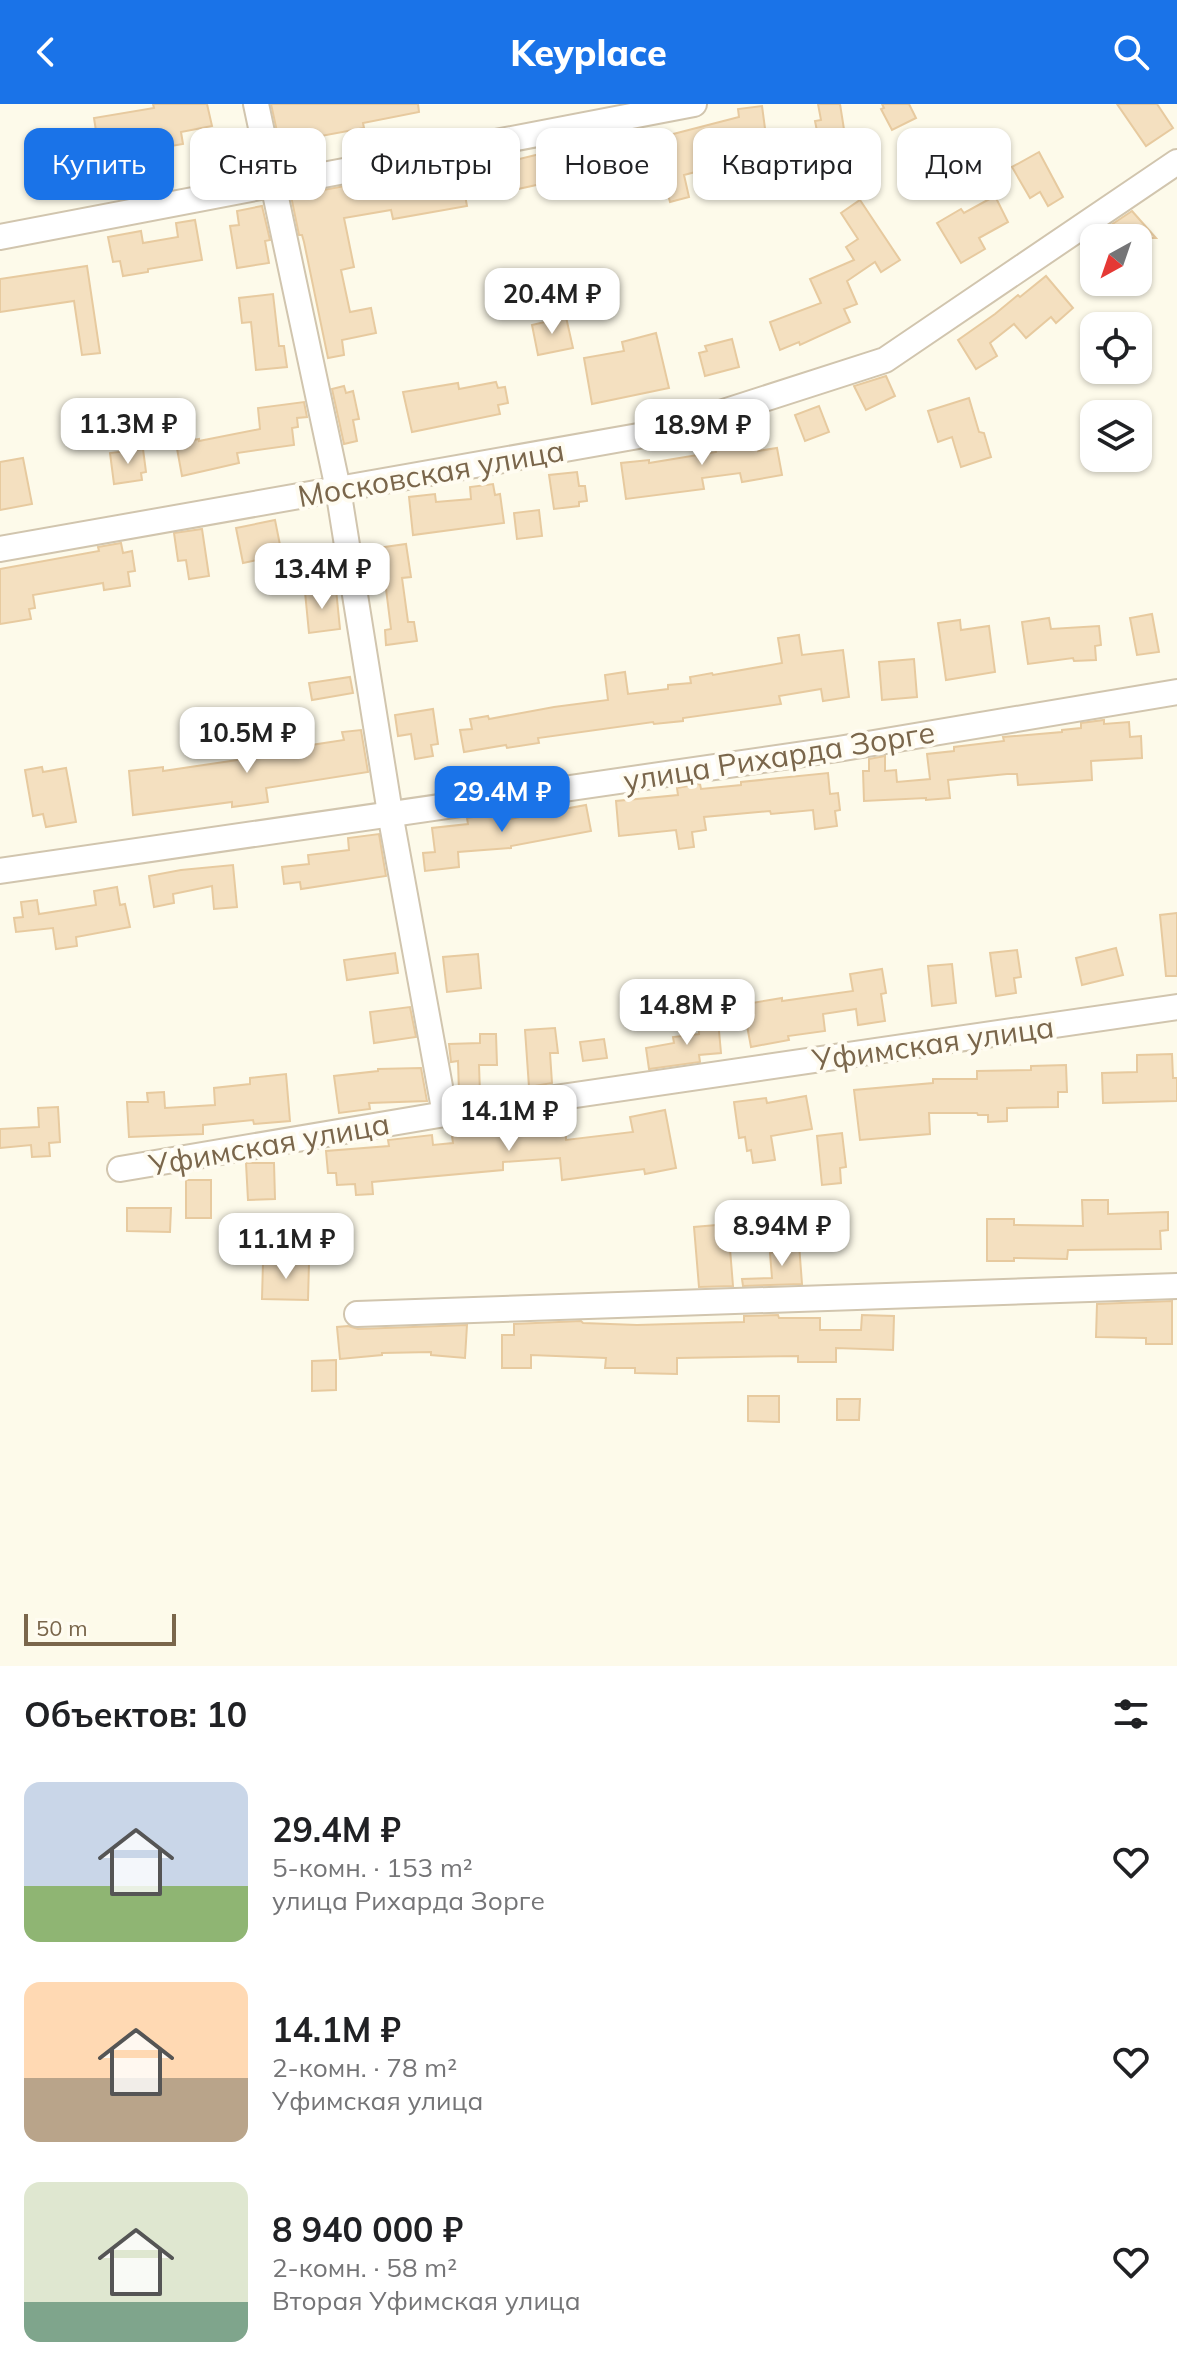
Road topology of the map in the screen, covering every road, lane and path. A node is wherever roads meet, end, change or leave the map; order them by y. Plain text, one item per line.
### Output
1 (256, 104) edge
2 (694, 104) edge
3 (261, 128) edge
4 (1177, 162) edge
5 (326, 174) edge
6 (191, 200) edge
7 (276, 200) edge
8 (0, 237) edge
9 (338, 489) junction
10 (0, 549) edge
11 (1177, 692) edge
12 (390, 813) junction
13 (0, 871) edge
14 (1177, 1007) edge
15 (445, 1114) junction
16 (120, 1169) dead end
17 (1177, 1286) edge
18 (357, 1314) dead end

1 - 3 street
2 - 5 street
4 - 9 street, Московская улица
6 - 8 street
7 - 9 street
9 - 10 street, Московская улица
9 - 12 street
11 - 12 street, улица Рихарда Зорге
12 - 13 street, улица Рихарда Зорге
12 - 15 street
14 - 15 street, Уфимская улица
15 - 16 street, Уфимская улица
17 - 18 street

